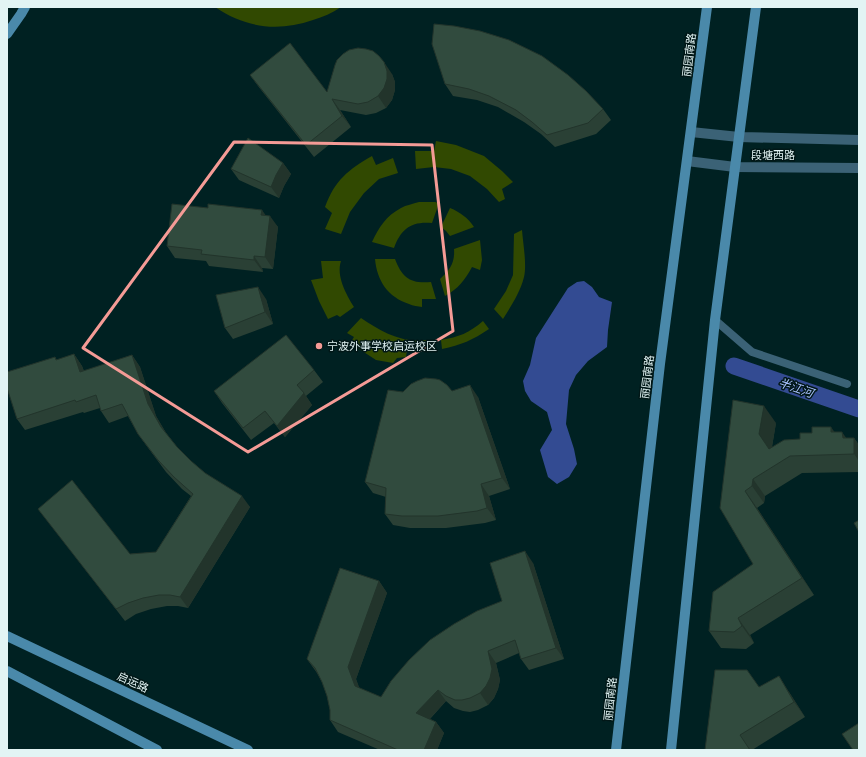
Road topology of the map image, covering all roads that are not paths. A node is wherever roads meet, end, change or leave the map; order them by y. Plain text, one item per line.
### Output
1 (25, 7) edge
2 (707, 7) edge
3 (756, 7) edge
4 (7, 34) edge
5 (691, 132) junction
6 (739, 137) junction
7 (859, 140) edge
8 (687, 161) junction
9 (735, 167) junction
10 (859, 168) edge
11 (715, 320) junction
12 (847, 384) dead end
13 (7, 636) edge
14 (7, 671) edge
15 (157, 750) edge
16 (248, 750) edge
17 (616, 750) edge
18 (671, 750) edge

1 - 4 main road
2 - 5 main road, 丽园南路
3 - 6 main road
5 - 6 street, 段塘西路
5 - 8 main road, 丽园南路
6 - 7 street, 段塘西路
6 - 9 main road
8 - 9 street, 段塘西路
8 - 17 main road, 丽园南路
9 - 10 street, 段塘西路
9 - 11 main road
11 - 12 lane
11 - 18 main road
13 - 16 main road, 启运路
14 - 15 main road

